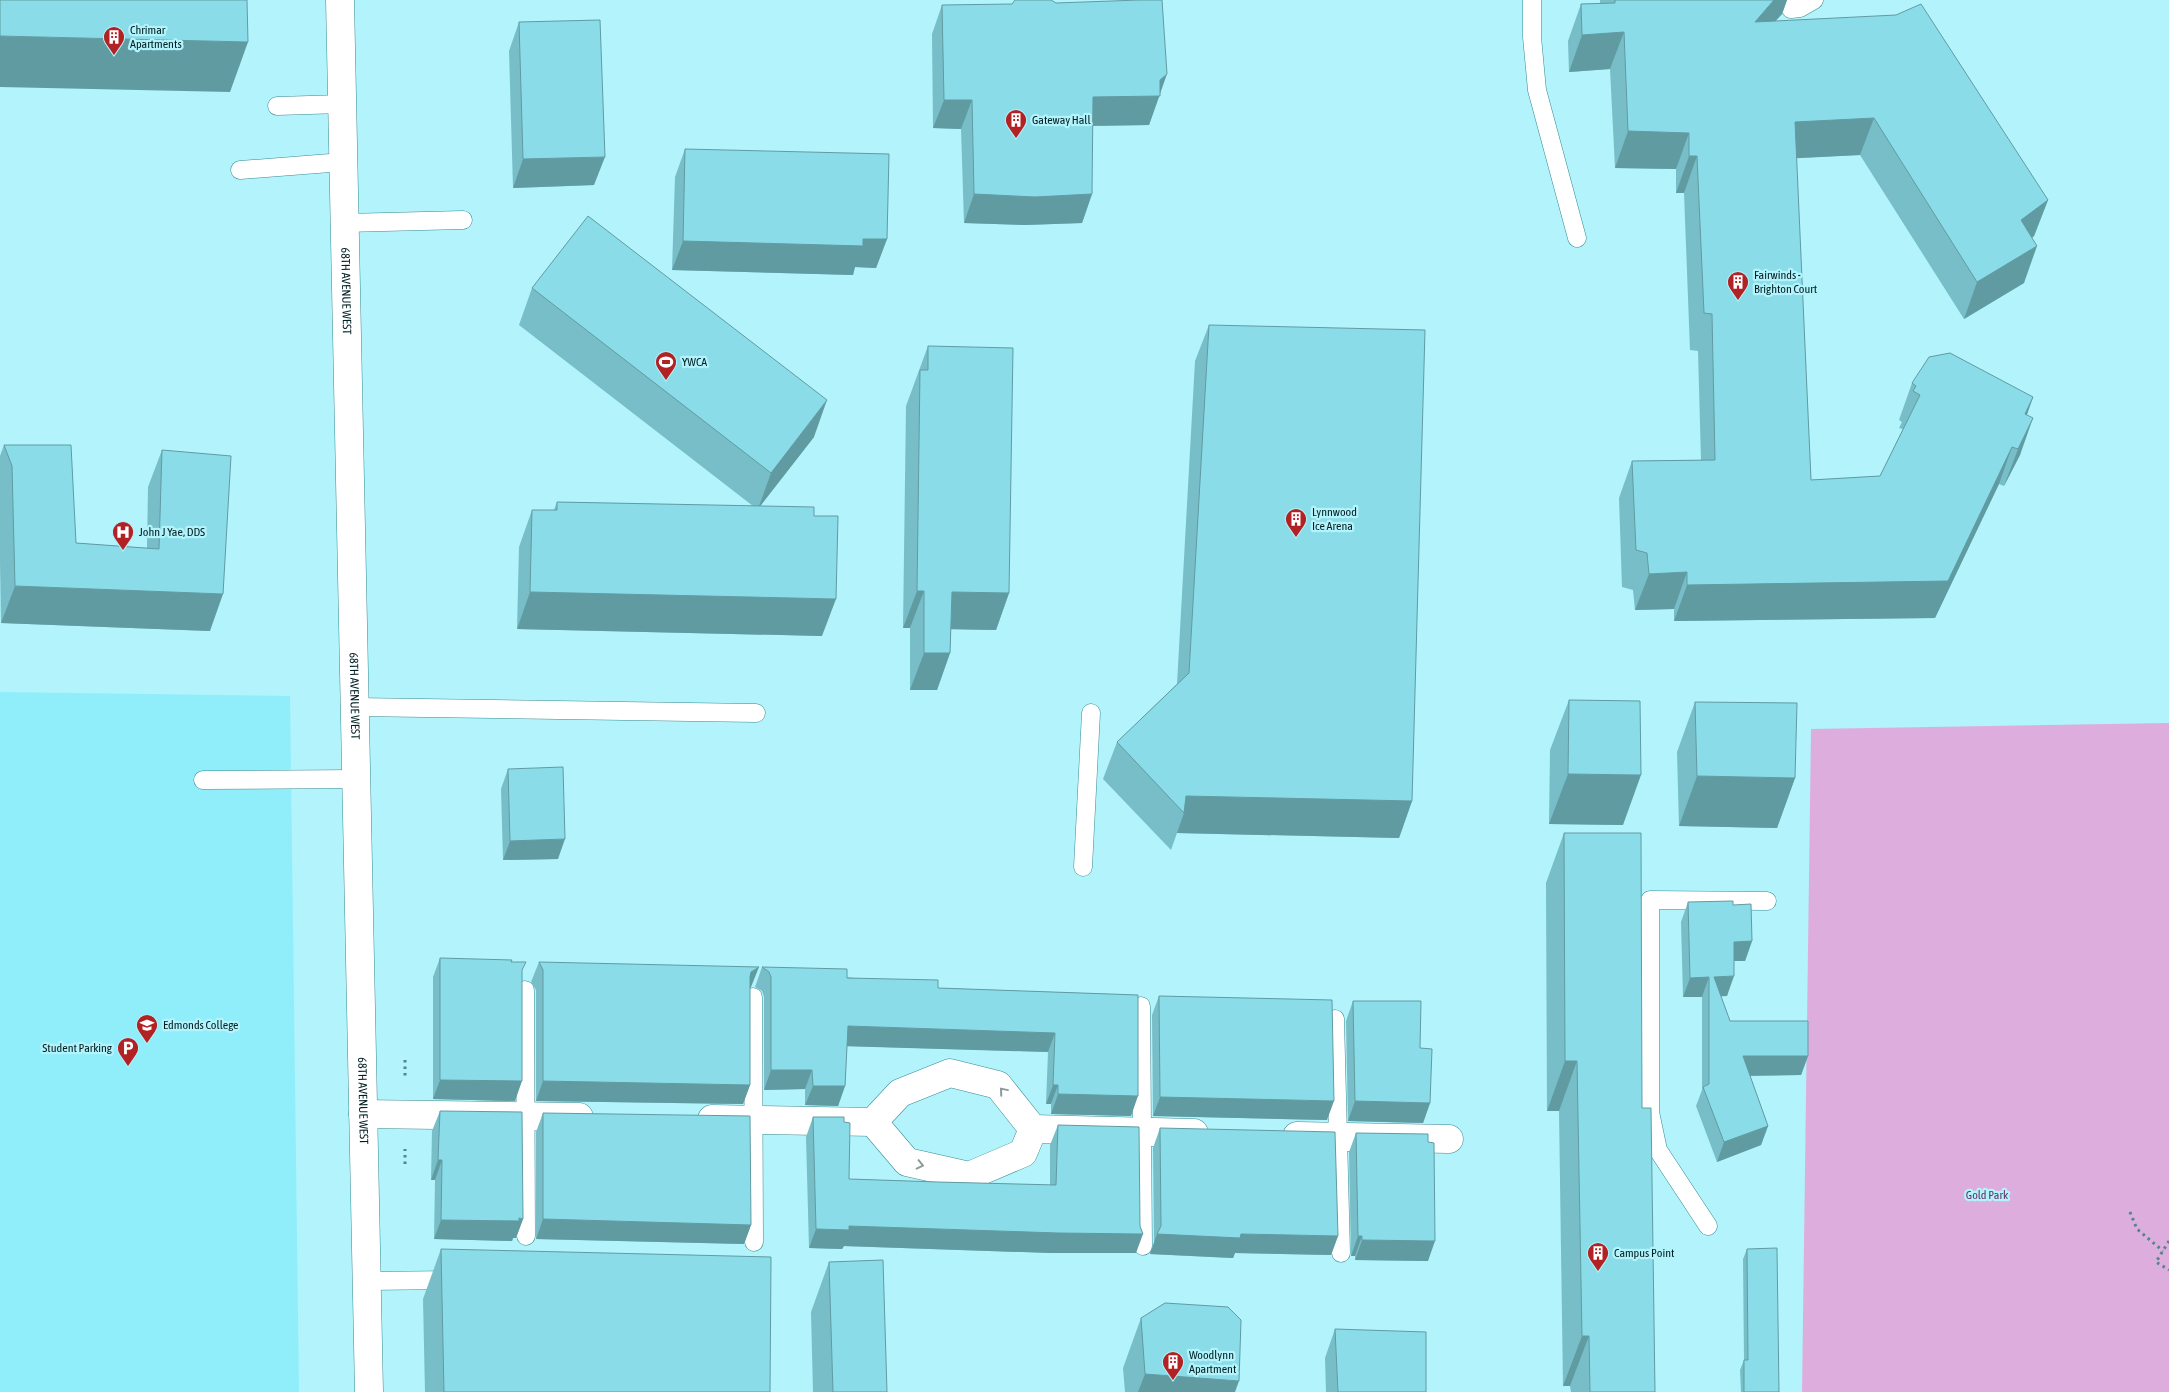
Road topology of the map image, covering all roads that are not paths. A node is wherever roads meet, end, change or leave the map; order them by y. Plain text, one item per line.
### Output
1 (341, 0) edge
2 (1532, 0) edge
3 (1814, 0) edge
4 (1789, 6) dead end
5 (342, 104) junction
6 (277, 106) dead end
7 (344, 162) junction
8 (240, 170) dead end
9 (463, 220) dead end
10 (345, 223) junction
11 (1577, 238) dead end
12 (355, 707) junction
13 (756, 714) dead end
14 (1091, 714) dead end
15 (356, 779) junction
16 (203, 780) dead end
17 (1083, 867) dead end
18 (1767, 902) dead end
19 (525, 990) dead end
20 (753, 997) dead end
21 (1140, 1006) edge
22 (1335, 1019) dead end
23 (363, 1114) junction
24 (526, 1116) junction
25 (605, 1118) edge
26 (685, 1119) edge
27 (754, 1120) junction
28 (872, 1122) junction
29 (1033, 1129) junction
30 (1141, 1132) junction
31 (1220, 1134) edge
32 (1269, 1135) edge
33 (1337, 1136) junction
34 (1449, 1139) dead end
35 (1708, 1226) dead end
36 (526, 1236) dead end
37 (754, 1242) dead end
38 (1143, 1246) edge
39 (1341, 1253) dead end
40 (474, 1280) edge
41 (367, 1281) junction
42 (369, 1392) edge

1 - 5 street, 68TH AVENUE WEST
2 - 11 lane
3 - 4 lane
5 - 6 lane
5 - 7 street, 68TH AVENUE WEST
7 - 8 lane
7 - 10 street, 68TH AVENUE WEST
9 - 10 lane
10 - 12 street, 68TH AVENUE WEST
12 - 13 lane
12 - 15 street, 68TH AVENUE WEST
14 - 17 lane
15 - 16 lane
15 - 23 street, 68TH AVENUE WEST
18 - 35 lane
19 - 24 lane
20 - 27 lane
21 - 30 lane
22 - 33 lane
23 - 24 street
23 - 41 street, 68TH AVENUE WEST
24 - 25 street
24 - 36 lane
26 - 27 street
27 - 28 street
27 - 37 lane
29 -> 28 street
28 -> 29 street
29 - 30 street
30 - 31 street
30 - 38 lane
32 - 33 street
33 - 34 street
33 - 39 lane
40 - 41 lane
41 - 42 street, 68TH AVENUE WEST

